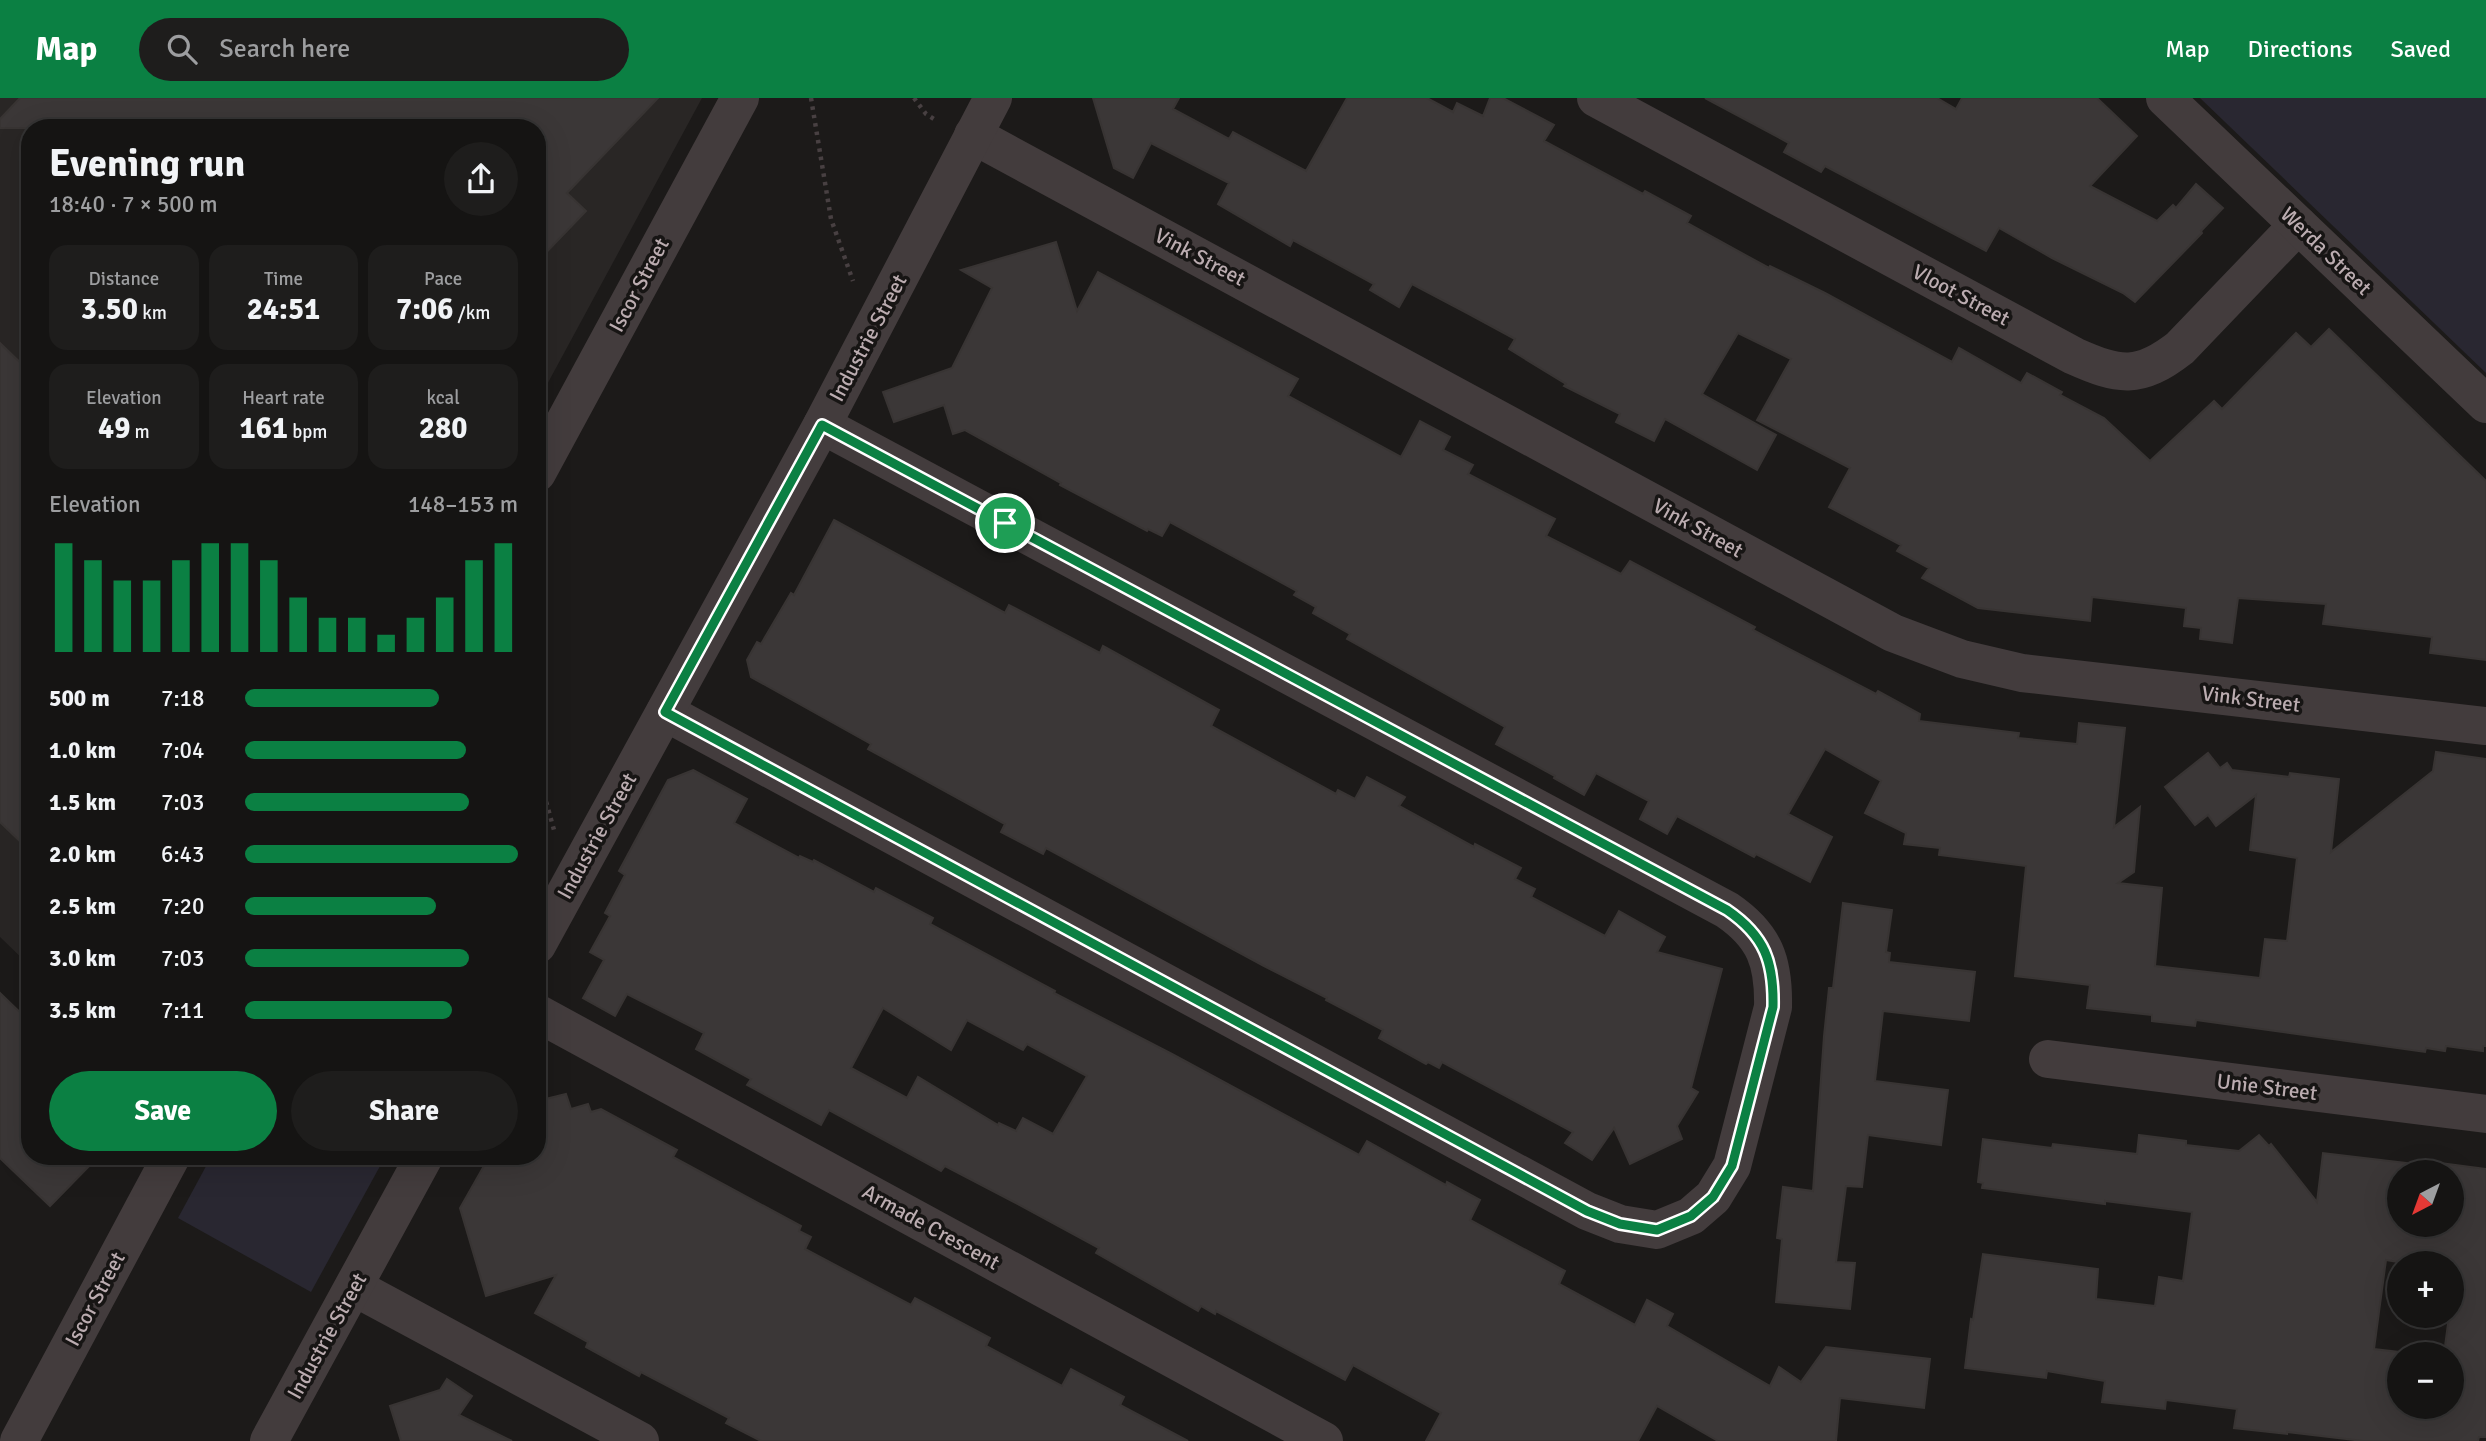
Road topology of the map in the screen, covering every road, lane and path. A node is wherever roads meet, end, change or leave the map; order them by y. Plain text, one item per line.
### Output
1 (740, 98) edge
2 (811, 98) edge
3 (993, 98) edge
4 (1596, 98) edge
5 (2165, 98) edge
6 (973, 135) junction
7 (2298, 225) junction
8 (879, 316) junction
9 (2486, 404) edge
10 (822, 425) junction
11 (546, 456) edge
12 (665, 712) junction
13 (2486, 726) edge
14 (546, 929) edge
15 (546, 1018) edge
16 (2048, 1059) dead end
17 (2486, 1114) edge
18 (167, 1165) edge
19 (420, 1165) edge
20 (354, 1287) junction
21 (19, 1441) edge
22 (269, 1441) edge
23 (640, 1441) edge
24 (1324, 1441) edge

1 - 11 street, Iscor Street
2 - 8 path
3 - 6 street, Industrie Street
4 - 7 street, Vloot Street
5 - 7 street, Werda Street
6 - 8 street, Industrie Street
6 - 13 street, Vink Street
7 - 9 street, Werda Street
8 - 10 street, Industrie Street
10 - 12 street, Industrie Street
10 - 12 street
12 - 14 street, Industrie Street
15 - 24 street, Armade Crescent
16 - 17 street, Unie Street
18 - 21 street, Iscor Street
19 - 20 street, Industrie Street
20 - 22 street, Industrie Street
20 - 23 street

